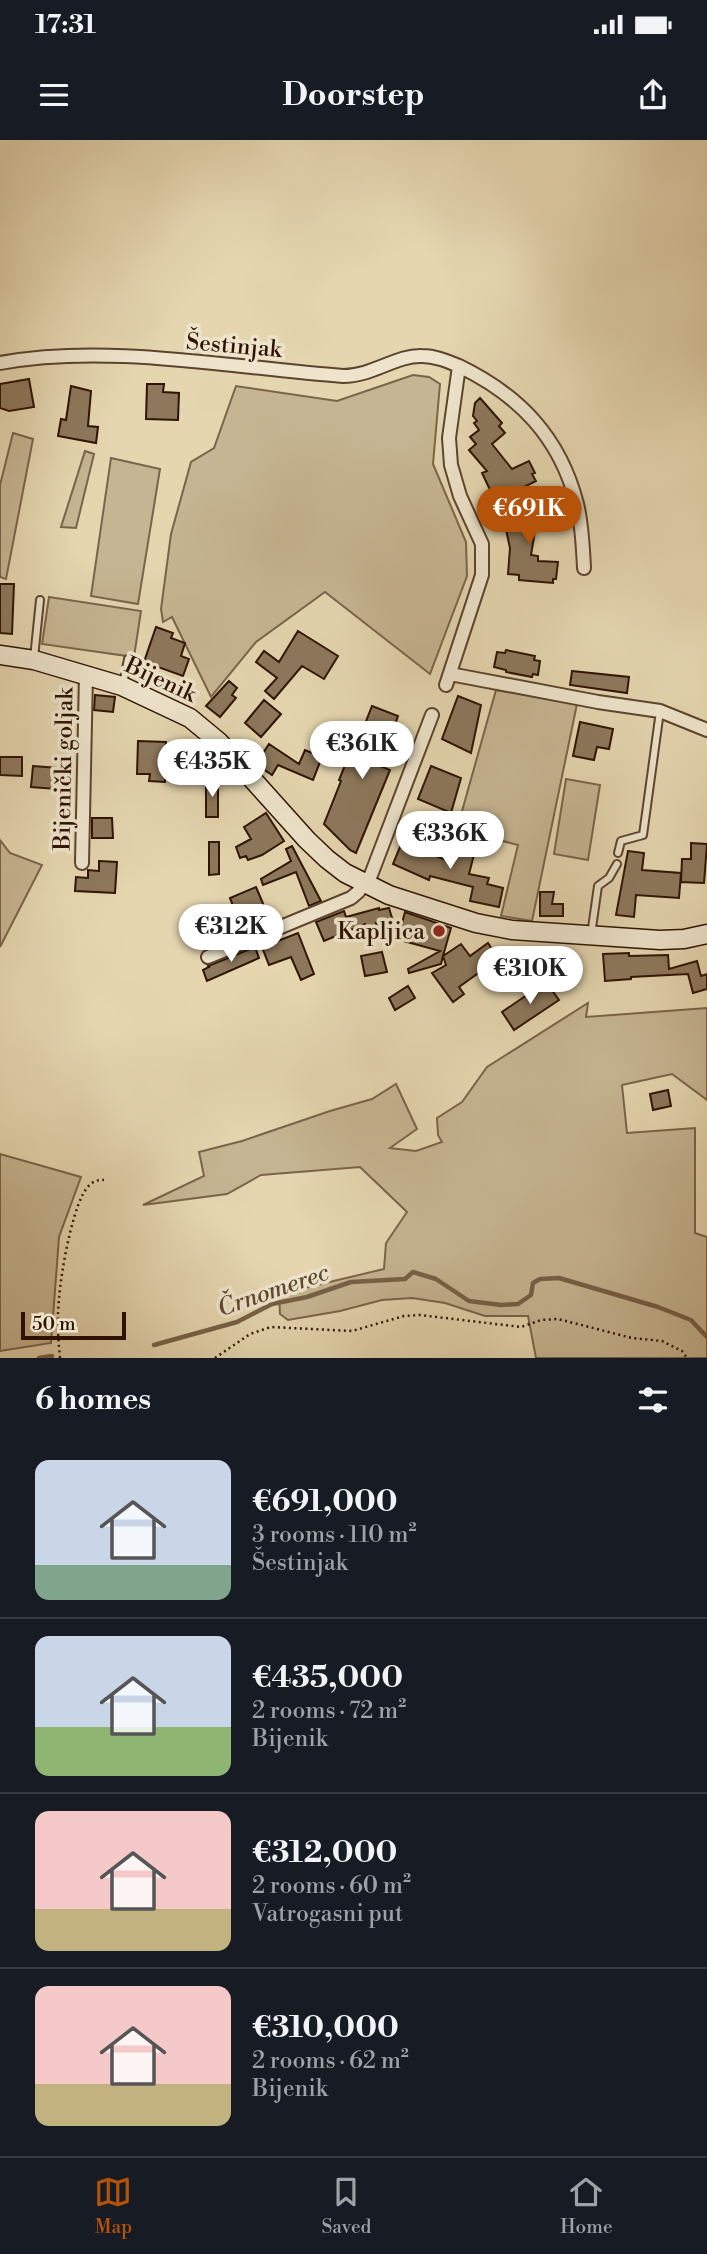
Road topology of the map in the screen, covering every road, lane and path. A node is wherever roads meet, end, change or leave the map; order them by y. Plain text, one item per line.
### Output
1 (0, 363) edge
2 (459, 366) junction
3 (584, 568) dead end
4 (40, 600) dead end
5 (0, 655) edge
6 (128, 659) dead end
7 (34, 660) junction
8 (86, 676) junction
9 (122, 686) junction
10 (660, 711) junction
11 (432, 715) dead end
12 (707, 730) edge
13 (618, 853) dead end
14 (82, 863) dead end
15 (617, 864) dead end
16 (365, 884) junction
17 (707, 934) edge
18 (591, 937) junction
19 (208, 957) dead end
20 (104, 1180) dead end
21 (60, 1358) edge
22 (215, 1358) edge
23 (687, 1358) edge

1 - 2 street, Šestinjak
2 - 3 street, Šestinjak
2 - 10 street
4 - 7 lane
5 - 7 main road, Bijenik
6 - 9 lane
7 - 8 main road, Bijenik
8 - 9 main road, Bijenik
8 - 14 street, Bijenički goljak
9 - 16 main road, Bijenik
10 - 12 street
10 - 13 lane
11 - 16 street
15 - 18 lane
16 - 18 main road, Bijenik
16 - 19 street
17 - 18 main road, Bijenik
20 - 21 path
22 - 23 path

